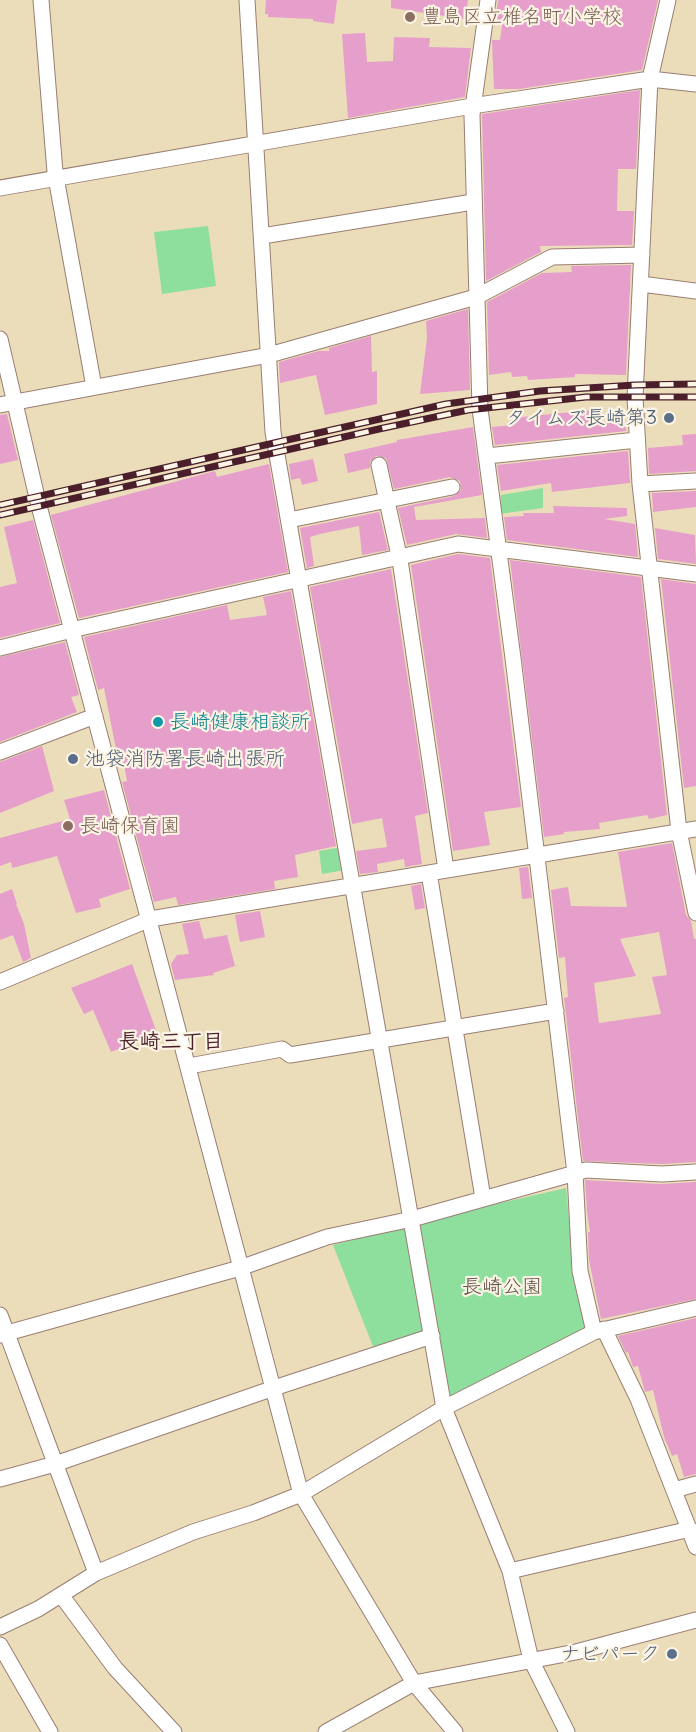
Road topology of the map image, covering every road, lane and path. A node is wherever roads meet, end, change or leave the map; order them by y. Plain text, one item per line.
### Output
1 (41, 0) edge
2 (247, 0) edge
3 (488, 0) edge
4 (668, 0) edge
5 (650, 79) junction
6 (696, 84) edge
7 (472, 105) junction
8 (256, 143) junction
9 (56, 179) junction
10 (0, 188) edge
11 (473, 202) junction
12 (261, 236) junction
13 (642, 255) junction
14 (641, 284) junction
15 (696, 291) edge
16 (476, 297) junction
17 (0, 339) edge
18 (269, 355) junction
19 (94, 387) junction
20 (16, 402) junction
21 (0, 405) edge
22 (638, 440) junction
23 (487, 456) junction
24 (379, 465) dead end
25 (696, 481) edge
26 (640, 484) junction
27 (452, 486) dead end
28 (387, 500) junction
29 (289, 520) junction
30 (499, 548) junction
31 (400, 557) junction
32 (650, 569) junction
33 (696, 574) edge
34 (299, 580) junction
35 (73, 630) junction
36 (0, 648) edge
37 (96, 716) junction
38 (0, 752) edge
39 (696, 829) edge
40 (680, 831) junction
41 (536, 855) junction
42 (446, 870) junction
43 (429, 873) junction
44 (353, 885) junction
45 (696, 913) edge
46 (150, 919) junction
47 (0, 982) edge
48 (556, 1011) junction
49 (455, 1029) junction
50 (380, 1041) junction
51 (189, 1066) junction
52 (696, 1172) edge
53 (575, 1173) junction
54 (483, 1198) junction
55 (412, 1219) junction
56 (240, 1268) junction
57 (696, 1308) edge
58 (0, 1315) edge
59 (599, 1331) junction
60 (3, 1334) edge
61 (432, 1336) junction
62 (274, 1388) junction
63 (444, 1408) junction
64 (55, 1464) junction
65 (0, 1479) edge
66 (696, 1484) edge
67 (674, 1490) junction
68 (301, 1494) junction
69 (690, 1529) junction
70 (696, 1547) edge
71 (510, 1571) junction
72 (96, 1573) junction
73 (61, 1595) junction
74 (696, 1620) edge
75 (0, 1627) edge
76 (0, 1645) edge
77 (531, 1660) junction
78 (414, 1683) junction
79 (50, 1732) edge
80 (174, 1732) edge
81 (326, 1732) edge
82 (455, 1732) edge
83 (567, 1732) edge

1 - 9 street
2 - 8 street
3 - 7 street
4 - 5 street
5 - 6 street
5 - 7 street
5 - 13 street
7 - 8 street
7 - 11 street
8 - 9 street
8 - 12 street
9 - 10 street
9 - 19 street
11 - 12 street
11 - 16 street
12 - 18 street
13 - 14 street
13 - 16 street
14 - 15 street
14 - 22 street
16 - 18 street
16 - 23 street
17 - 20 street
18 - 19 street
18 - 29 street
19 - 20 street
20 - 21 street
20 - 35 street
22 - 23 street
22 - 26 street
23 - 30 street
24 - 28 street
25 - 26 street
26 - 32 street
27 - 28 street
28 - 29 street
28 - 31 street
29 - 34 street
30 - 31 street
30 - 32 street
30 - 41 street
31 - 34 street
31 - 42 street
32 - 33 street
32 - 40 street
34 - 35 street
34 - 44 street
35 - 36 street
35 - 37 street
37 - 38 street
37 - 46 street
39 - 40 street
40 - 41 street
40 - 45 street
41 - 42 street
41 - 48 street
42 - 43 street
43 - 44 street
43 - 49 street
44 - 46 street
44 - 50 street
46 - 47 street
46 - 51 street
48 - 49 street
48 - 53 street
49 - 50 street
49 - 54 street
50 - 51 street
50 - 55 street
51 - 56 street
52 - 53 street
53 - 54 street
53 - 59 street
54 - 55 street
55 - 56 street
55 - 61 street
56 - 60 street
56 - 62 street
57 - 59 street
58 - 60 street
59 - 63 street
59 - 67 street
60 - 64 street
61 - 62 street
61 - 63 street
62 - 64 street
62 - 68 street
63 - 68 street
63 - 71 street
64 - 65 street
64 - 72 street
66 - 67 street
67 - 69 street
68 - 72 street
68 - 78 street
69 - 70 street
69 - 71 street
71 - 77 street
72 - 73 street
73 - 75 street
73 - 80 street
74 - 77 street
76 - 79 street
77 - 78 street
77 - 83 street
78 - 81 street
78 - 82 street

